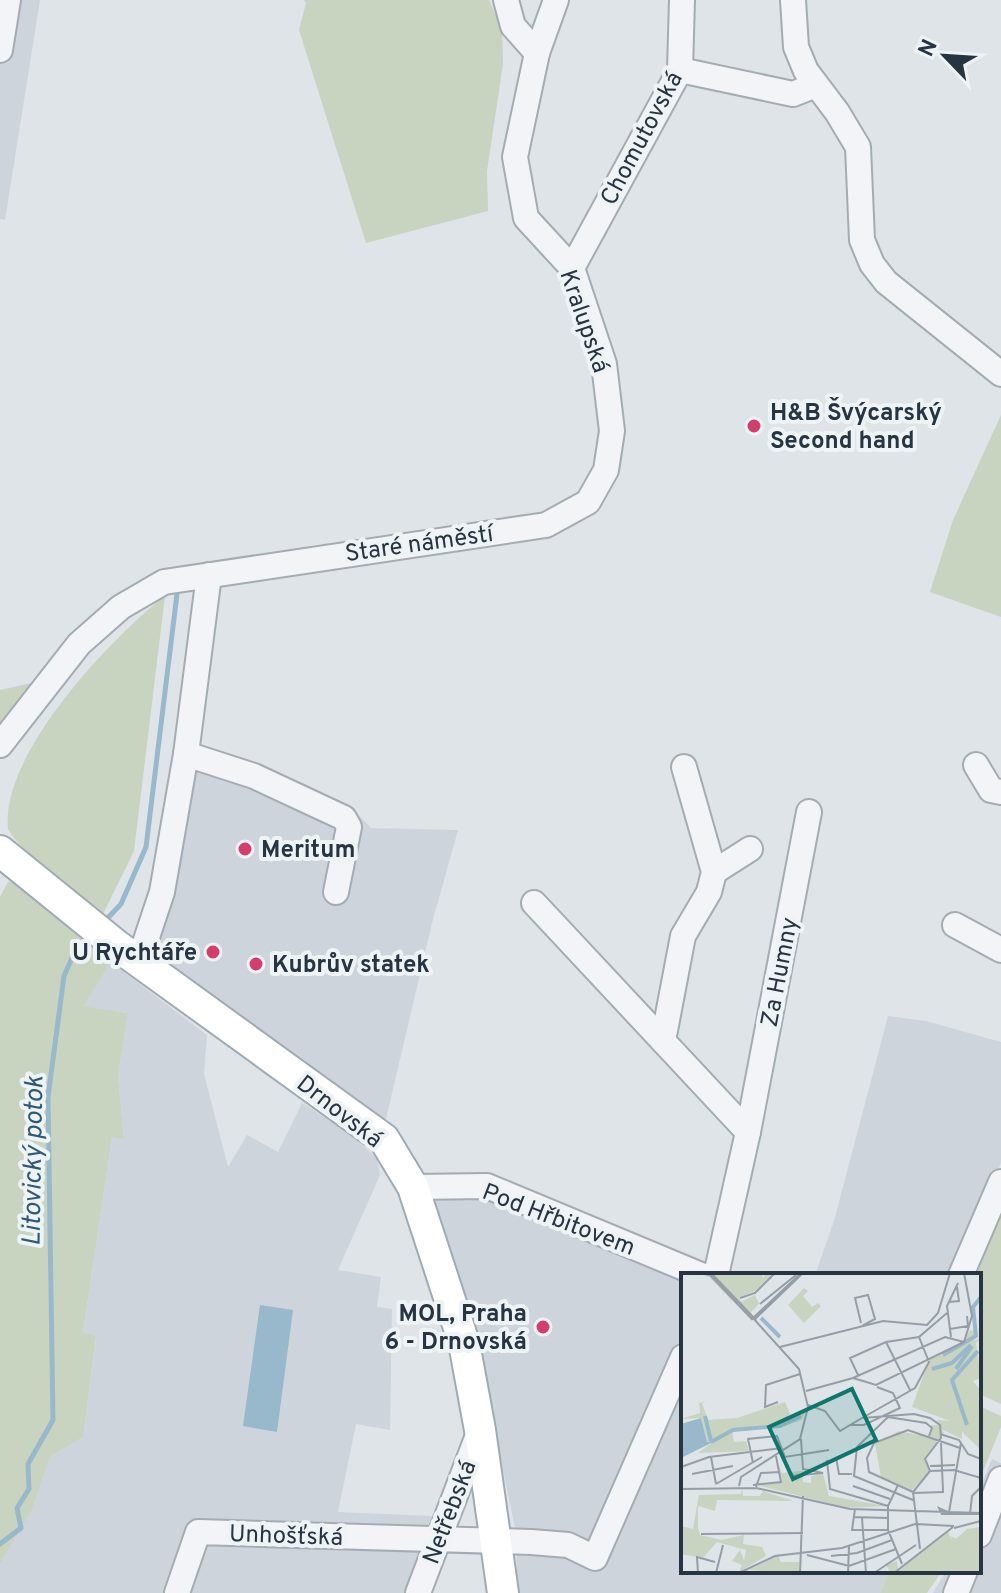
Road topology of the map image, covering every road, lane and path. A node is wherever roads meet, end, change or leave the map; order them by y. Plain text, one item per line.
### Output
1 (8, 0) edge
2 (506, 0) edge
3 (556, 0) edge
4 (682, 0) edge
5 (793, 0) edge
6 (0, 50) edge
7 (537, 53) junction
8 (680, 70) junction
9 (816, 85) junction
10 (572, 268) junction
11 (1001, 374) edge
12 (606, 470) joint
13 (209, 575) junction
14 (0, 745) edge
15 (186, 754) junction
16 (976, 765) dead end
17 (684, 767) dead end
18 (1001, 792) edge
19 (809, 812) dead end
20 (750, 849) dead end
21 (2, 859) edge
22 (714, 872) junction
23 (336, 892) dead end
24 (534, 903) dead end
25 (955, 925) dead end
26 (1001, 950) edge
27 (128, 953) junction
28 (663, 1041) junction
29 (748, 1132) junction
30 (1001, 1182) edge
31 (413, 1187) junction
32 (696, 1273) edge
33 (716, 1273) edge
34 (962, 1273) edge
35 (681, 1362) edge
36 (480, 1430) junction
37 (1001, 1479) edge
38 (981, 1530) edge
39 (438, 1540) junction
40 (497, 1541) junction
41 (964, 1573) edge
42 (177, 1593) edge
43 (418, 1593) edge
44 (503, 1593) edge
45 (956, 1593) edge

1 - 6 street
2 - 7 street
3 - 7 street, Kralupská
4 - 8 street, Chomutovská
5 - 9 street
7 - 10 street, Kralupská
8 - 9 street
8 - 10 street, Chomutovská
9 - 11 street
10 - 12 street, Kralupská
12 - 13 street, Staré náměstí
13 - 14 street, Staré náměstí
13 - 15 street
15 - 23 street
15 - 27 street
16 - 18 street
17 - 22 street
19 - 29 street, Za Humny
20 - 22 street
21 - 27 main road, Drnovská
22 - 28 street
24 - 28 street
25 - 26 street
27 - 31 main road, Drnovská
28 - 29 street
29 - 33 street, Za Humny
30 - 34 street
31 - 32 street, Pod Hřbitovem
31 - 36 main road, Drnovská
35 - 40 street
36 - 39 street, Netřebská
36 - 40 main road, Drnovská
37 - 38 street
39 - 40 street
39 - 42 street, Unhošťská
39 - 43 street, Netřebská
40 - 44 main road, Drnovská
41 - 45 street

